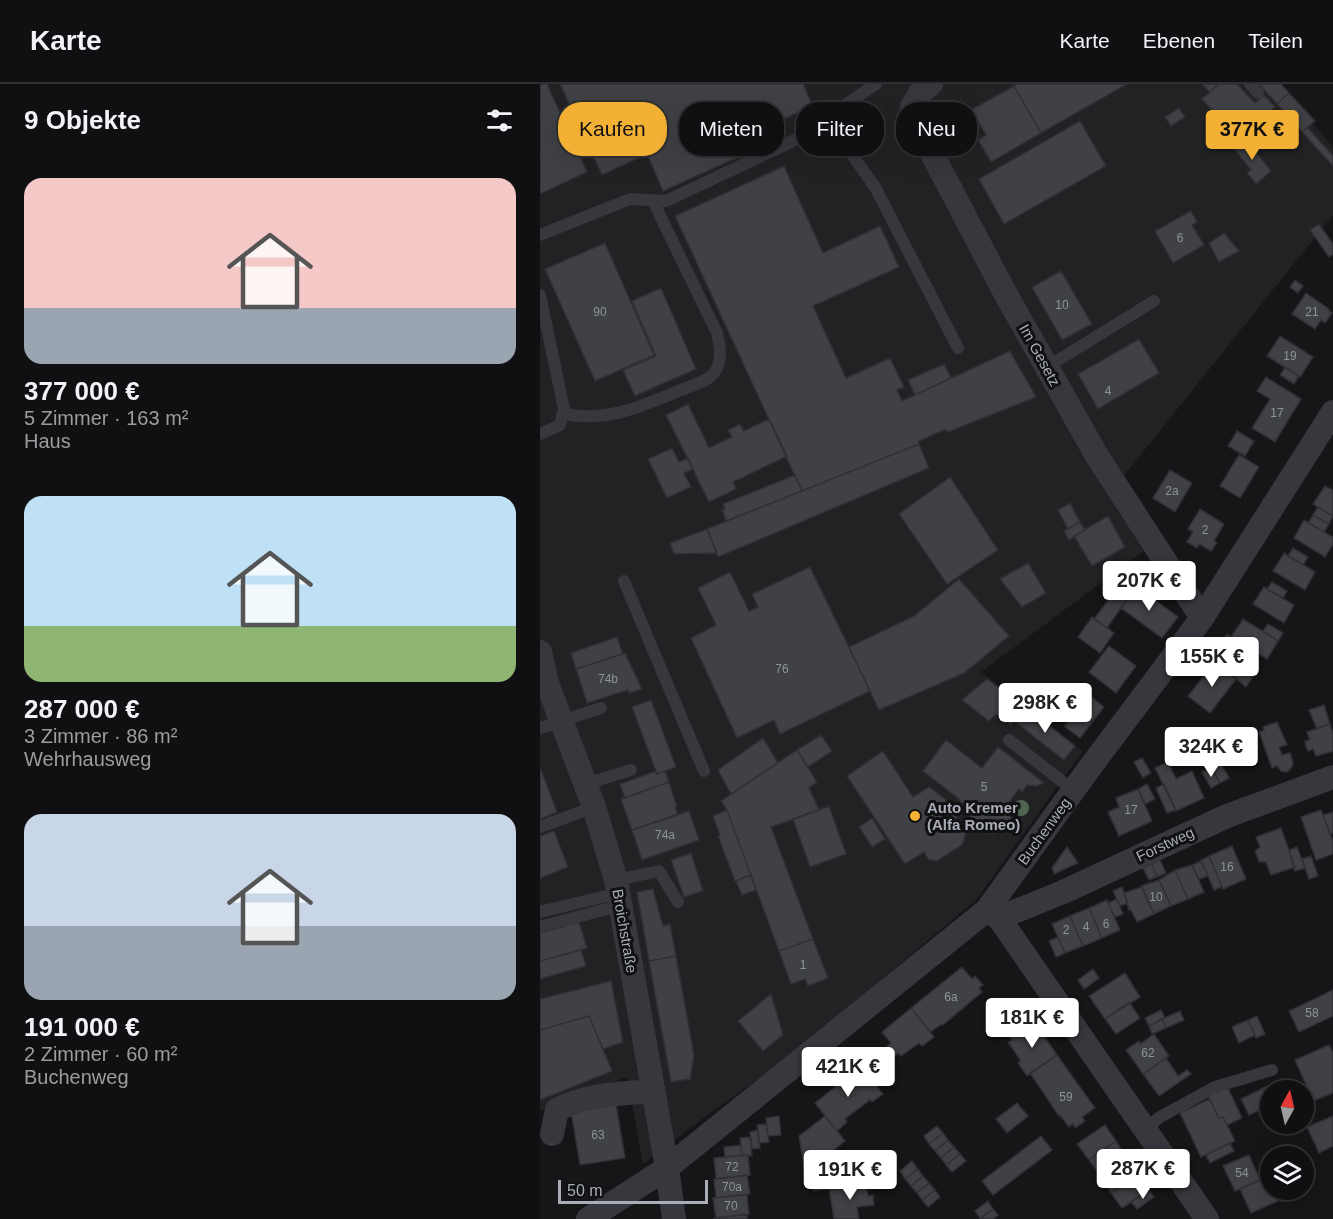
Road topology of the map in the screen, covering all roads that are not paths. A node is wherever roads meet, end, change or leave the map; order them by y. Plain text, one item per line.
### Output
1 (876, 84) edge
2 (931, 84) edge
3 (850, 102) edge
4 (796, 139) edge
5 (854, 156) edge
6 (653, 201) junction
7 (540, 236) edge
8 (540, 295) edge
9 (1154, 301) dead end
10 (958, 348) dead end
11 (1047, 367) junction
12 (1333, 412) edge
13 (564, 414) junction
14 (540, 434) edge
15 (624, 581) dead end
16 (1202, 618) junction
17 (540, 652) edge
18 (602, 708) dead end
19 (551, 725) edge
20 (1008, 740) dead end
21 (631, 770) dead end
22 (704, 771) dead end
23 (1333, 777) edge
24 (585, 784) junction
25 (1073, 790) junction
26 (594, 807) junction
27 (540, 827) edge
28 (619, 893) junction
29 (678, 902) dead end
30 (540, 912) edge
31 (993, 914) junction
32 (540, 927) edge
33 (1272, 1070) dead end
34 (653, 1091) junction
35 (1146, 1128) junction
36 (552, 1134) dead end
37 (668, 1168) junction
38 (588, 1219) edge
39 (674, 1219) edge
40 (1207, 1219) edge

1 - 3 lane
2 - 11 street, Im Gesetz
4 - 6 lane
5 - 10 lane
6 - 7 lane
6 - 13 lane
8 - 13 lane
9 - 11 lane
11 - 16 street, Im Gesetz
12 - 16 street, Buchenweg
13 - 14 lane
15 - 22 lane
16 - 25 street, Buchenweg
17 - 19 street, Broichstraße
18 - 19 lane
19 - 24 street, Broichstraße
20 - 25 lane
21 - 24 lane
23 - 31 street, Forstweg
24 - 26 street, Broichstraße
25 - 31 street, Buchenweg
26 - 27 lane
26 - 28 street, Broichstraße
28 - 29 lane
28 - 30 lane
28 - 32 lane
28 - 34 street, Broichstraße
31 - 35 street
31 - 37 street, Buchenweg
33 - 35 lane
34 - 36 street
34 - 37 street, Broichstraße
35 - 40 street
37 - 38 street, Buchenweg
37 - 39 street, Broichstraße

